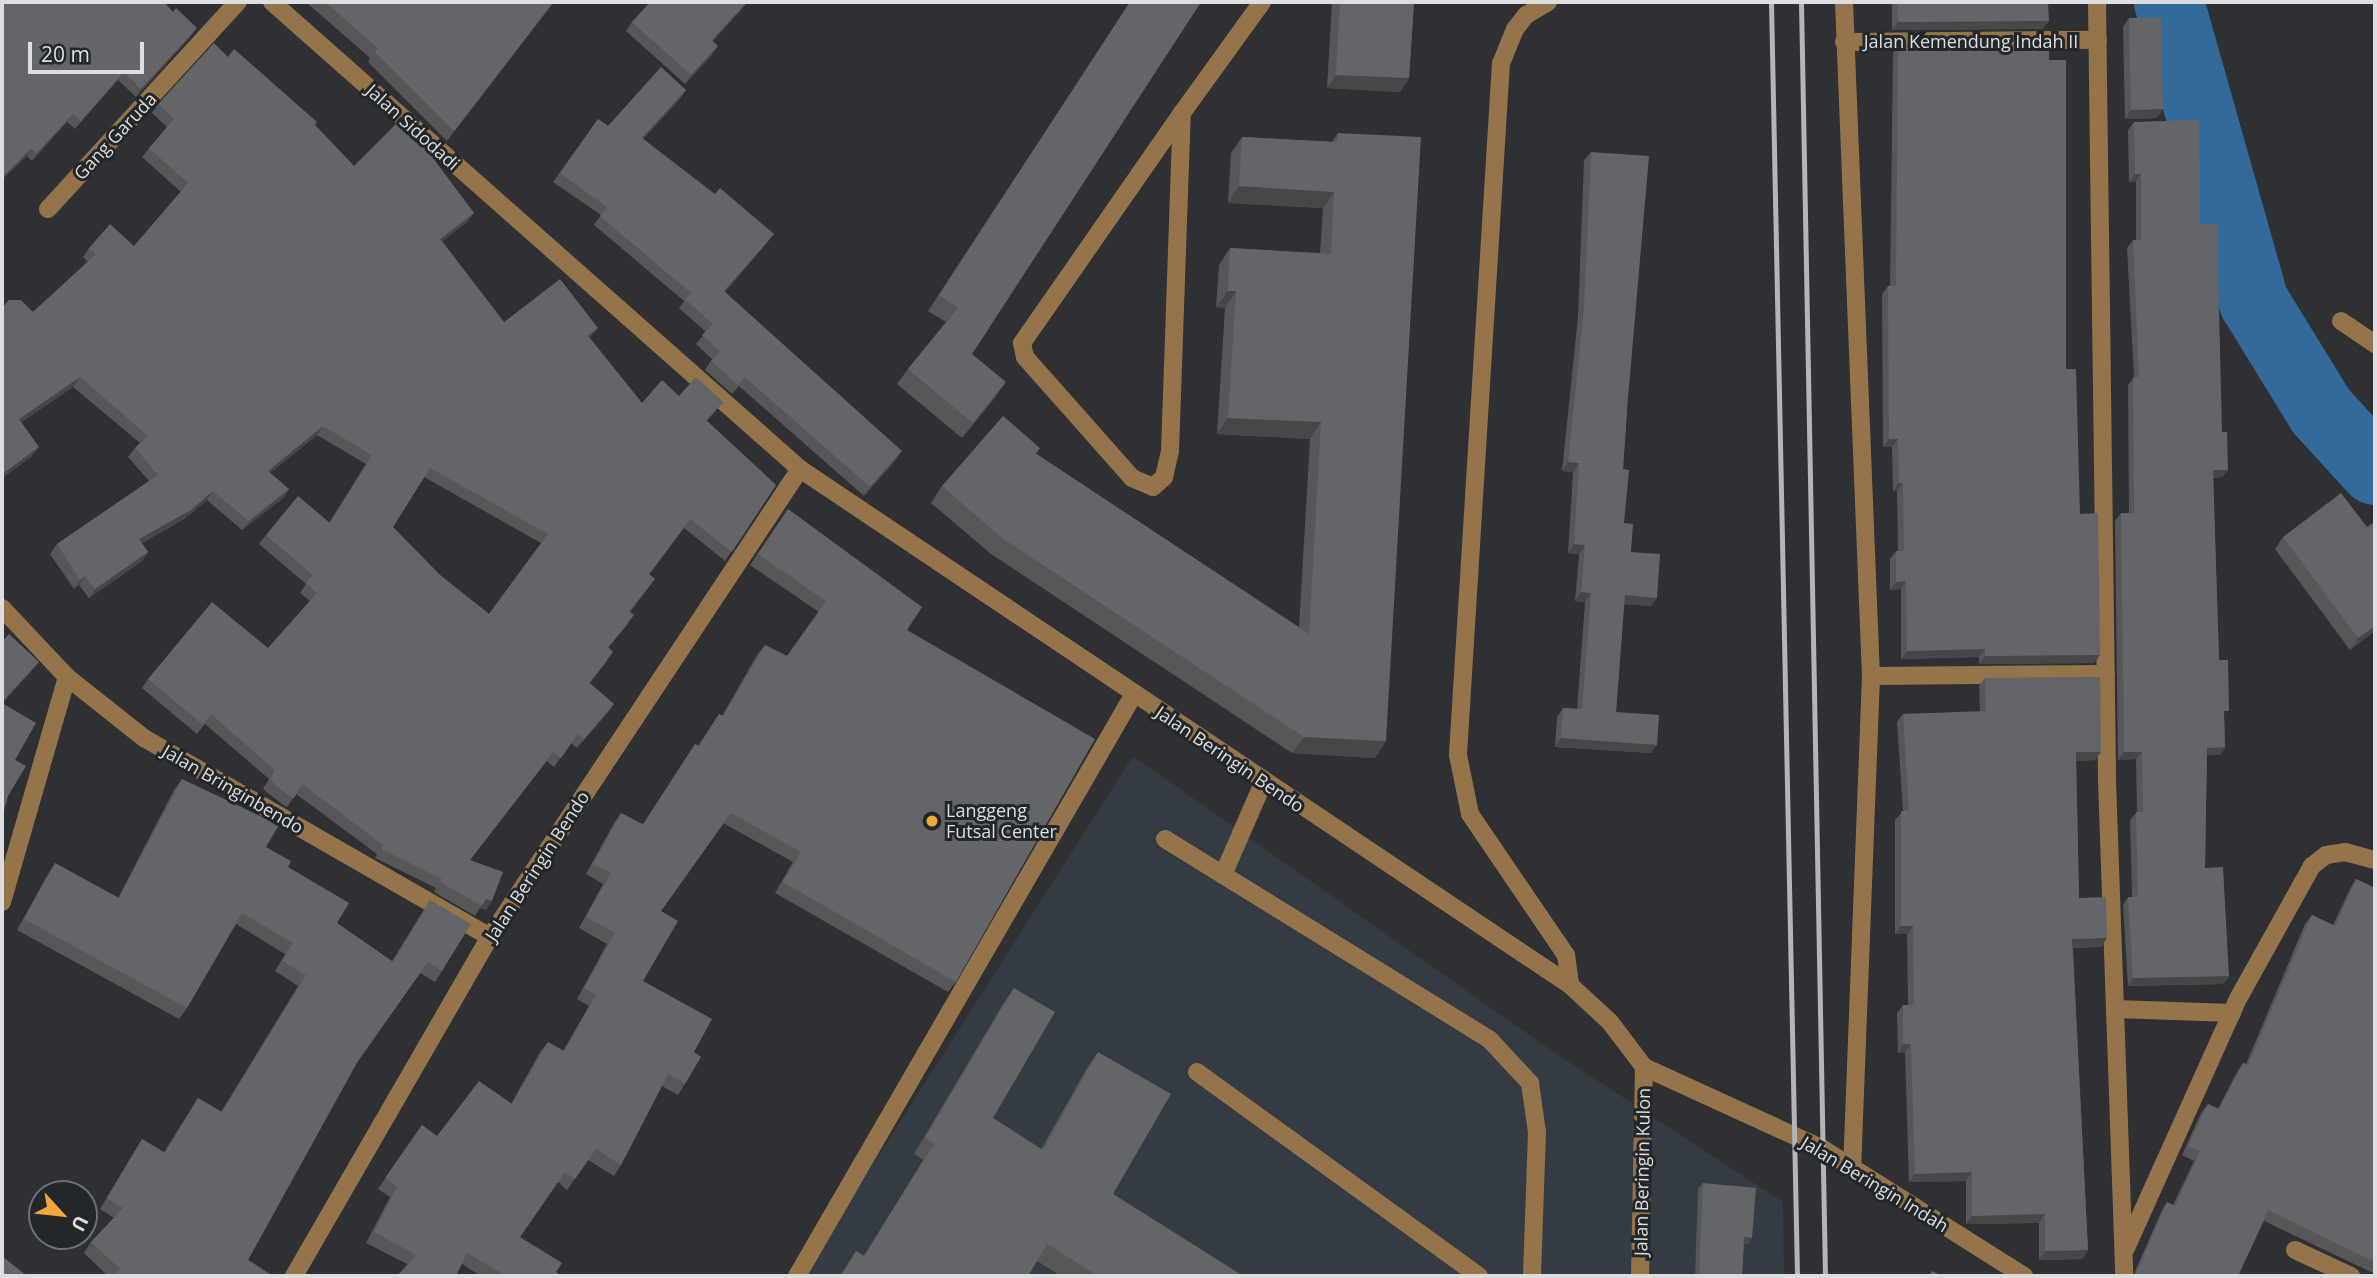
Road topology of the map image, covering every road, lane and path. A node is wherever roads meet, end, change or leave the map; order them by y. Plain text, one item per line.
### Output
1 (239, 2) edge
2 (272, 2) edge
3 (1262, 2) edge
4 (1548, 2) edge
5 (1844, 2) edge
6 (2097, 2) edge
7 (2098, 40) junction
8 (1844, 42) junction
9 (1182, 113) junction
10 (48, 209) dead end
11 (555, 252) joint
12 (2341, 321) dead end
13 (2375, 344) edge
14 (800, 469) junction
15 (2, 608) edge
16 (2105, 674) junction
17 (1871, 676) junction
18 (67, 677) junction
19 (1134, 694) junction
20 (1263, 783) junction
21 (1165, 839) dead end
22 (2375, 860) edge
23 (1223, 875) junction
24 (2, 902) edge
25 (490, 937) junction
26 (1570, 985) junction
27 (2115, 1009) junction
28 (2232, 1013) junction
29 (1644, 1067) junction
30 (1198, 1072) dead end
31 (1852, 1166) junction
32 (2295, 1250) dead end
33 (2124, 1252) junction
34 (294, 1276) edge
35 (797, 1276) edge
36 (1479, 1276) edge
37 (1532, 1276) edge
38 (1640, 1276) edge
39 (2024, 1276) edge
40 (2124, 1276) edge
41 (2351, 1276) edge

1 - 10 street, Gang Garuda
2 - 11 street, Jalan Sidodadi
3 - 9 street
4 - 26 street
5 - 8 street
6 - 7 street
7 - 8 street, Jalan Kemendung Indah II
7 - 16 street
8 - 17 street
9 - 9 street
11 - 14 street, Jalan Beringin Bendo
12 - 13 street
14 - 19 street, Jalan Beringin Bendo
14 - 25 street, Jalan Beringin Bendo
15 - 18 street, Jalan Bringinbendo
16 - 17 street
16 - 27 street
17 - 31 street
18 - 24 street
18 - 25 street, Jalan Bringinbendo
19 - 20 street, Jalan Beringin Bendo
19 - 35 street
20 - 23 street
20 - 26 street, Jalan Beringin Bendo
21 - 23 street
22 - 28 street
23 - 37 street
25 - 34 street, Jalan Beringin Bendo
26 - 29 street, Jalan Beringin Bendo
27 - 28 street
27 - 33 street
28 - 33 street
29 - 31 street, Jalan Beringin Indah
29 - 38 street, Jalan Beringin Kulon
30 - 36 street
31 - 39 street, Jalan Beringin Indah
32 - 41 street
33 - 40 street

